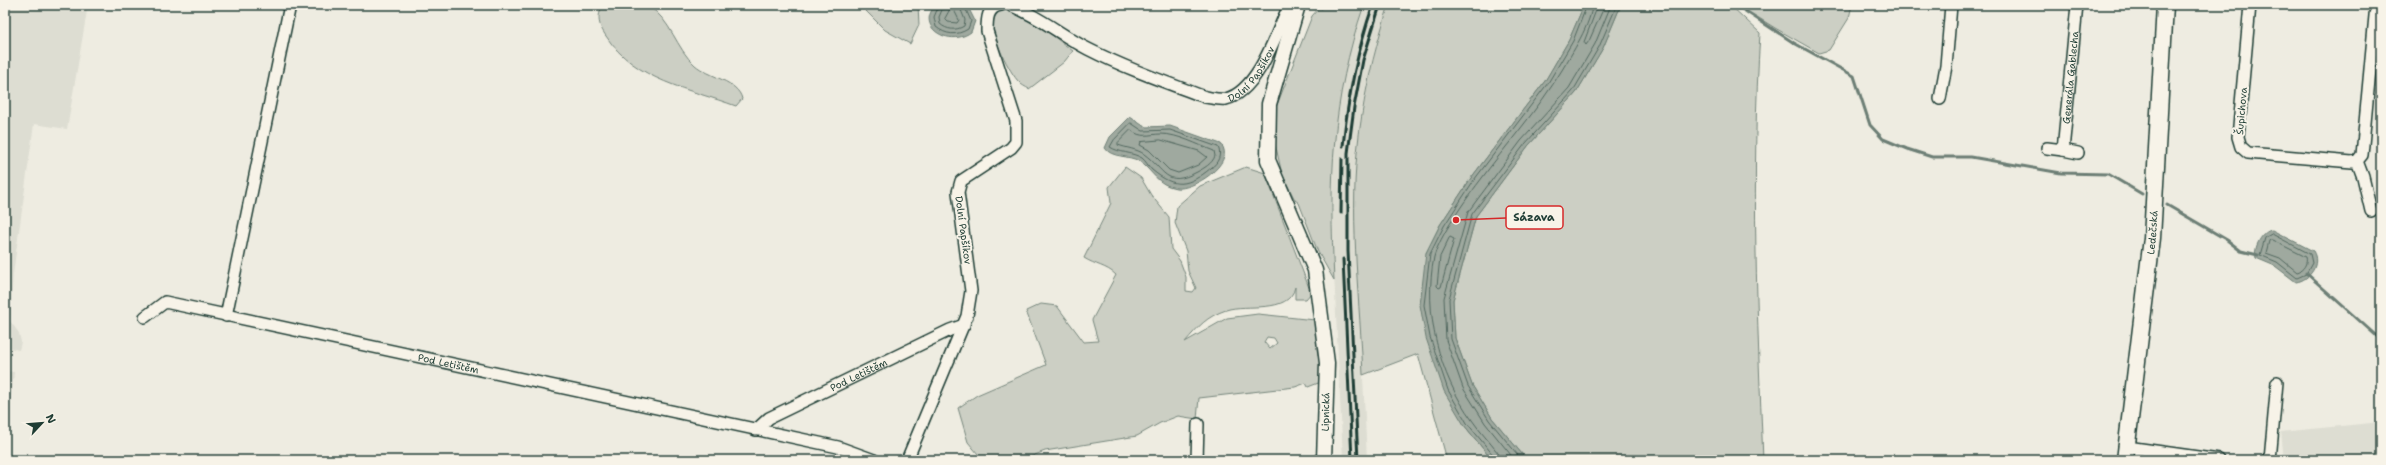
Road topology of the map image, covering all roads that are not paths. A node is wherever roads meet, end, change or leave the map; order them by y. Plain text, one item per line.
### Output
1 (290, 5) edge
2 (1001, 5) edge
3 (1010, 5) edge
4 (1292, 5) edge
5 (1298, 5) edge
6 (1951, 5) edge
7 (2077, 5) edge
8 (2165, 5) edge
9 (2250, 5) edge
10 (2376, 5) edge
11 (1940, 99) dead end
12 (2047, 148) dead end
13 (2063, 150) junction
14 (2078, 153) dead end
15 (2357, 161) junction
16 (2371, 211) dead end
17 (226, 316) junction
18 (145, 317) dead end
19 (964, 325) junction
20 (2277, 382) dead end
21 (1198, 424) dead end
22 (756, 430) junction
23 (2126, 454) edge
24 (874, 460) edge
25 (907, 460) edge
26 (1198, 460) edge
27 (1324, 460) edge
28 (2219, 460) edge
29 (2270, 460) edge

1 - 17 street
2 - 19 street, Dolní Papšíkov
3 - 4 street, Dolní Papšíkov
5 - 27 street, Lipnická
6 - 11 street
7 - 13 street, Generála Gablecha
8 - 23 main road, Ledečská
9 - 15 street, Šupichova
10 - 15 street
12 - 13 street
13 - 14 street
15 - 16 street
17 - 18 street, Pod Letištěm
17 - 22 street, Pod Letištěm
19 - 22 street, Pod Letištěm
19 - 25 street, Dolní Papšíkov
20 - 29 street
21 - 26 street
22 - 24 street, Pod Letištěm
23 - 28 street

